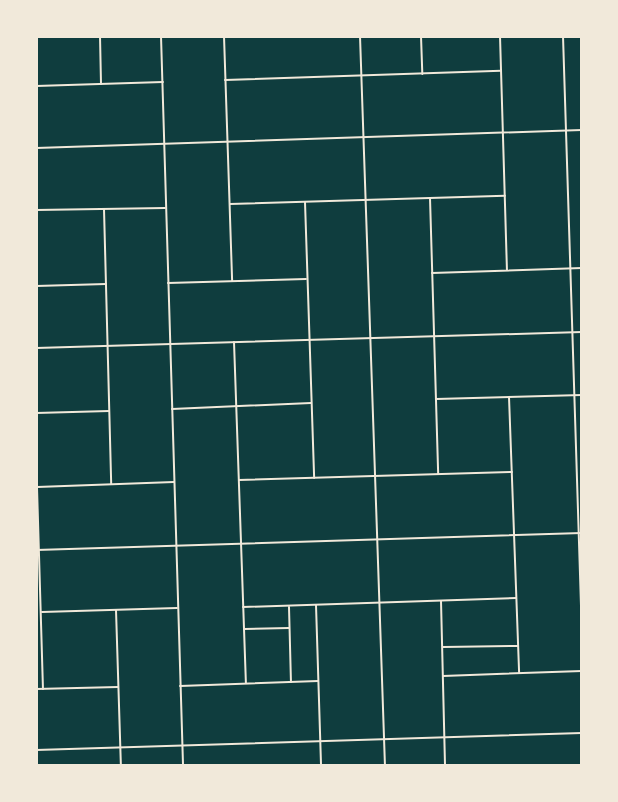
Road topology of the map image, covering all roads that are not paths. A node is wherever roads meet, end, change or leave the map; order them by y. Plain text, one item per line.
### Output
1 (100, 36) edge
2 (161, 36) edge
3 (224, 36) edge
4 (360, 36) edge
5 (421, 36) edge
6 (500, 36) edge
7 (562, 36) edge
8 (501, 71) junction
9 (422, 74) junction
10 (361, 76) junction
11 (225, 80) junction
12 (163, 82) junction
13 (101, 84) junction
14 (36, 86) edge
15 (582, 130) edge
16 (567, 131) junction
17 (503, 133) junction
18 (363, 137) junction
19 (227, 142) junction
20 (164, 144) junction
21 (36, 148) edge
22 (505, 196) junction
23 (430, 198) junction
24 (366, 200) junction
25 (305, 202) junction
26 (230, 204) junction
27 (166, 208) junction
28 (104, 209) junction
29 (36, 210) edge
30 (571, 268) junction
31 (582, 268) edge
32 (507, 270) junction
33 (432, 273) junction
34 (307, 279) junction
35 (232, 281) junction
36 (168, 283) junction
37 (106, 284) junction
38 (36, 286) edge
39 (573, 332) junction
40 (582, 332) edge
41 (434, 336) junction
42 (370, 338) junction
43 (309, 340) junction
44 (234, 342) junction
45 (170, 344) junction
46 (107, 346) junction
47 (36, 348) edge
48 (575, 395) junction
49 (582, 395) edge
50 (509, 397) junction
51 (436, 399) junction
52 (311, 402) junction
53 (236, 406) junction
54 (172, 409) junction
55 (109, 411) junction
56 (36, 413) edge
57 (36, 454) edge
58 (512, 472) junction
59 (438, 474) junction
60 (375, 476) junction
61 (314, 478) junction
62 (239, 480) junction
63 (174, 482) junction
64 (111, 484) junction
65 (37, 487) edge
66 (580, 533) edge
67 (514, 535) junction
68 (377, 539) junction
69 (241, 544) junction
70 (176, 546) junction
71 (38, 550) edge
72 (516, 598) junction
73 (441, 600) junction
74 (379, 602) junction
75 (316, 605) junction
76 (289, 606) junction
77 (243, 607) junction
78 (177, 608) junction
79 (116, 610) junction
80 (41, 612) junction
81 (290, 628) junction
82 (244, 629) junction
83 (582, 637) edge
84 (518, 646) junction
85 (442, 647) junction
86 (582, 671) edge
87 (519, 674) junction
88 (443, 676) junction
89 (318, 681) junction
90 (291, 682) junction
91 (246, 683) junction
92 (180, 686) junction
93 (118, 687) junction
94 (36, 689) edge
95 (43, 689) junction
96 (582, 733) edge
97 (444, 737) junction
98 (384, 739) junction
99 (321, 741) junction
100 (181, 746) junction
101 (120, 747) junction
102 (36, 750) edge
103 (122, 766) edge
104 (183, 766) edge
105 (321, 766) edge
106 (385, 766) edge
107 (445, 766) edge

1 - 13 street
2 - 12 street
3 - 11 street
4 - 10 street
5 - 9 street
6 - 8 street
7 - 16 street
8 - 9 street
8 - 17 street
9 - 10 street
10 - 11 street
10 - 18 street
11 - 19 street
12 - 13 street
12 - 20 street
13 - 14 street
15 - 16 street
16 - 17 street
16 - 30 street
17 - 18 street
17 - 22 street
18 - 19 street
18 - 24 street
19 - 20 street
19 - 26 street
20 - 21 street
20 - 27 street
22 - 23 street
22 - 32 street
23 - 24 street
23 - 33 street
24 - 25 street
24 - 42 street
25 - 26 street
25 - 34 street
26 - 35 street
27 - 28 street
27 - 36 street
28 - 29 street
28 - 37 street
30 - 31 street
30 - 32 street
30 - 39 street
32 - 33 street
33 - 41 street
34 - 35 street
34 - 43 street
35 - 36 street
36 - 45 street
37 - 38 street
37 - 46 street
39 - 40 street
39 - 41 street
39 - 48 street
41 - 42 street
41 - 51 street
42 - 43 street
42 - 60 street
43 - 44 street
43 - 52 street
44 - 45 street
44 - 53 street
45 - 46 street
45 - 54 street
46 - 47 street
46 - 55 street
48 - 49 street
48 - 50 street
48 - 66 street
50 - 51 street
50 - 58 street
51 - 59 street
52 - 53 street
52 - 61 street
53 - 54 street
53 - 62 street
54 - 63 street
55 - 56 street
55 - 64 street
57 - 65 street
58 - 59 street
58 - 67 street
59 - 60 street
60 - 61 street
60 - 68 street
61 - 62 street
62 - 69 street
63 - 64 street
63 - 70 street
64 - 65 street
65 - 71 street
66 - 67 street
66 - 83 street
67 - 68 street
67 - 72 street
68 - 69 street
68 - 74 street
69 - 70 street
69 - 77 street
70 - 71 street
70 - 78 street
71 - 80 street
72 - 73 street
72 - 84 street
73 - 74 street
73 - 85 street
74 - 75 street
74 - 98 street
75 - 76 street
75 - 89 street
76 - 77 street
76 - 81 street
77 - 82 street
78 - 79 street
78 - 92 street
79 - 80 street
79 - 93 street
80 - 95 street
81 - 82 street
81 - 90 street
82 - 91 street
84 - 85 street
84 - 87 street
85 - 88 street
86 - 87 street
87 - 88 street
88 - 97 street
89 - 90 street
89 - 99 street
90 - 91 street
91 - 92 street
92 - 100 street
93 - 95 street
93 - 101 street
94 - 95 street
96 - 97 street
97 - 98 street
97 - 107 street
98 - 99 street
98 - 106 street
99 - 100 street
99 - 105 street
100 - 101 street
100 - 104 street
101 - 102 street
101 - 103 street

